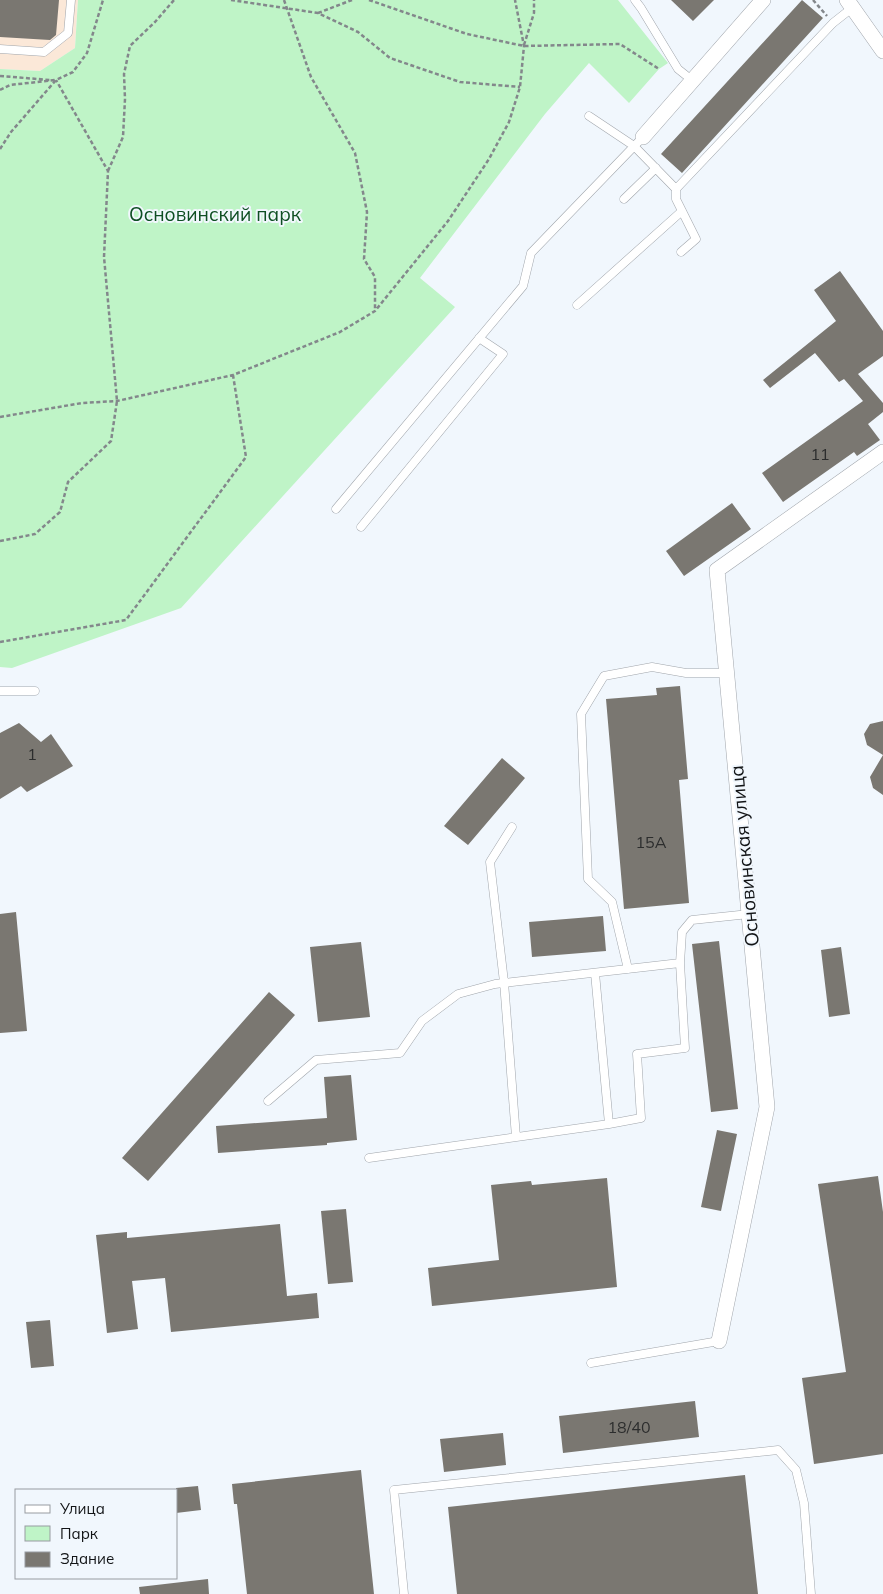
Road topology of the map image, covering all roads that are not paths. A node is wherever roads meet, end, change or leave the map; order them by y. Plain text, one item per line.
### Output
1 (70, 0) edge
2 (635, 0) edge
3 (763, 0) edge
4 (850, 4) edge
5 (0, 50) edge
6 (883, 51) edge
7 (693, 81) junction
8 (589, 116) dead end
9 (639, 142) junction
10 (656, 168) junction
11 (676, 189) junction
12 (624, 199) dead end
13 (682, 211) junction
14 (681, 252) dead end
15 (577, 305) dead end
16 (479, 338) junction
17 (883, 452) edge
18 (336, 508) dead end
19 (362, 527) dead end
20 (726, 673) junction
21 (0, 691) edge
22 (35, 691) dead end
23 (512, 827) dead end
24 (749, 914) junction
25 (680, 963) junction
26 (628, 969) junction
27 (595, 973) junction
28 (504, 982) junction
29 (268, 1101) dead end
30 (609, 1124) junction
31 (516, 1137) junction
32 (369, 1158) dead end
33 (719, 1341) joint
34 (591, 1363) dead end
35 (404, 1594) edge
36 (812, 1594) edge

1 - 5 lane
2 - 7 lane
3 - 7 street
4 - 6 street
4 - 11 lane
7 - 9 street
8 - 9 lane
9 - 10 lane
9 - 16 lane
10 - 11 lane
10 - 12 lane
11 - 13 lane
13 - 14 lane
13 - 15 lane
16 - 18 lane
16 - 19 lane
17 - 20 street, Основинская улица
20 - 24 street, Основинская улица
20 - 26 lane
21 - 22 lane
23 - 28 lane
24 - 25 lane
24 - 33 street, Основинская улица
25 - 26 lane
25 - 30 lane
26 - 27 lane
27 - 28 lane
27 - 30 lane
28 - 29 lane
28 - 31 lane
30 - 31 lane
31 - 32 lane
33 - 34 lane
35 - 36 lane

